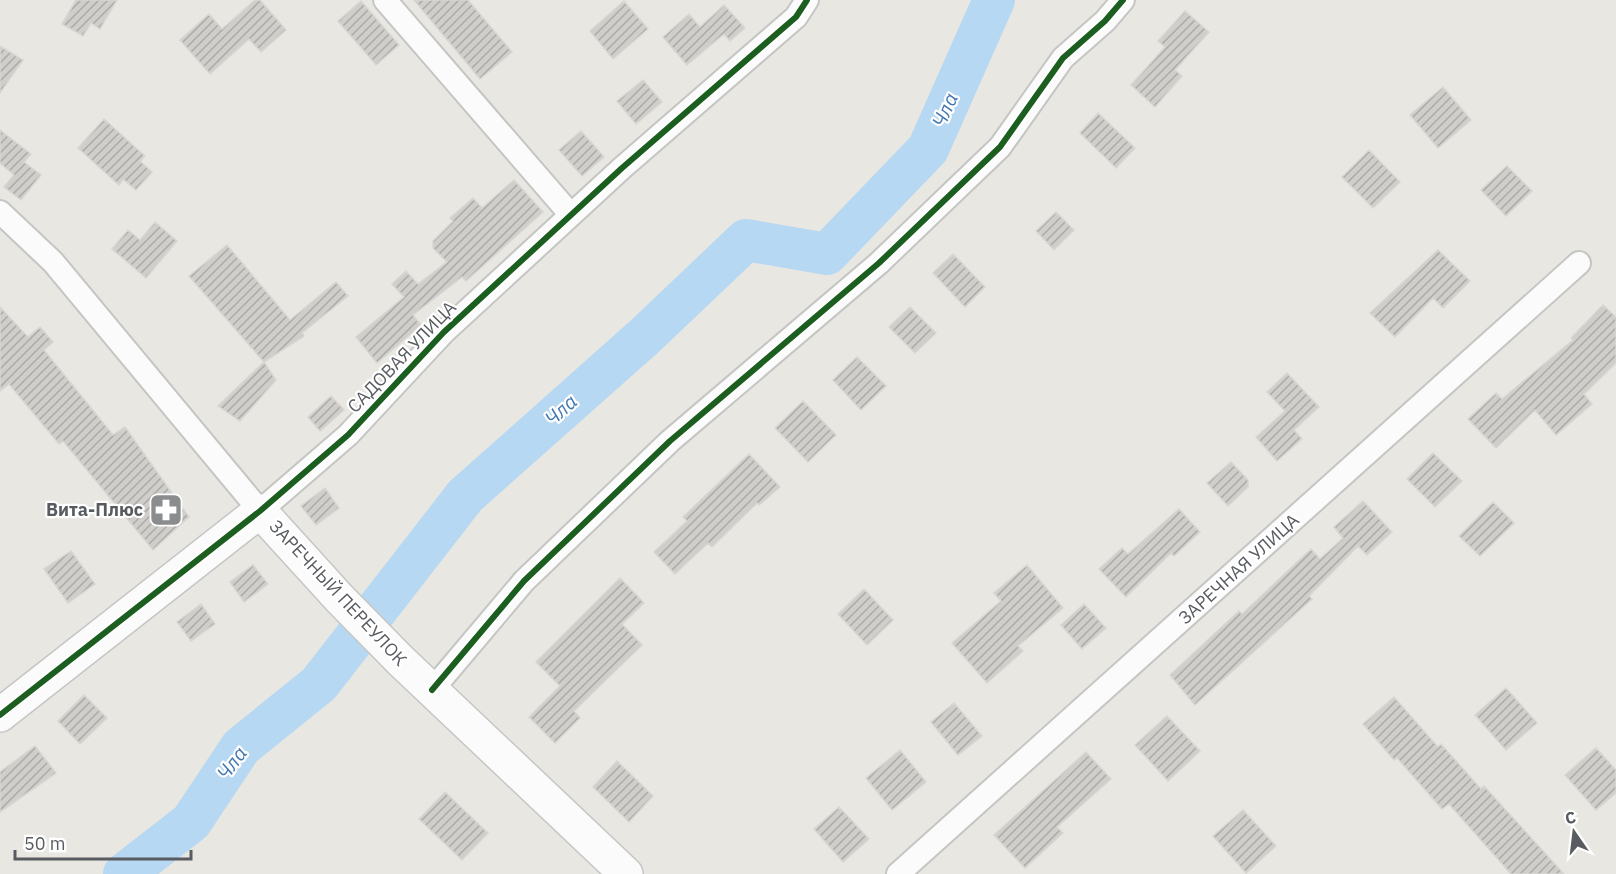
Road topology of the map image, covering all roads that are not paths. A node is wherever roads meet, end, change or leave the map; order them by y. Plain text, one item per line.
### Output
1 (385, 0) edge
2 (807, 0) edge
3 (1123, 0) edge
4 (0, 212) edge
5 (571, 215) junction
6 (1580, 263) dead end
7 (260, 511) junction
8 (432, 690) junction
9 (0, 715) edge
10 (627, 874) edge
11 (898, 874) edge

1 - 5 street
2 - 5 street, САДОВАЯ УЛИЦА
3 - 8 street
4 - 7 street, ЗАРЕЧНЫЙ ПЕРЕУЛОК
5 - 7 street, САДОВАЯ УЛИЦА
6 - 11 street, ЗАРЕЧНАЯ УЛИЦА
7 - 8 street, ЗАРЕЧНЫЙ ПЕРЕУЛОК
7 - 9 street, САДОВАЯ УЛИЦА
8 - 10 street, ЗАРЕЧНЫЙ ПЕРЕУЛОК

